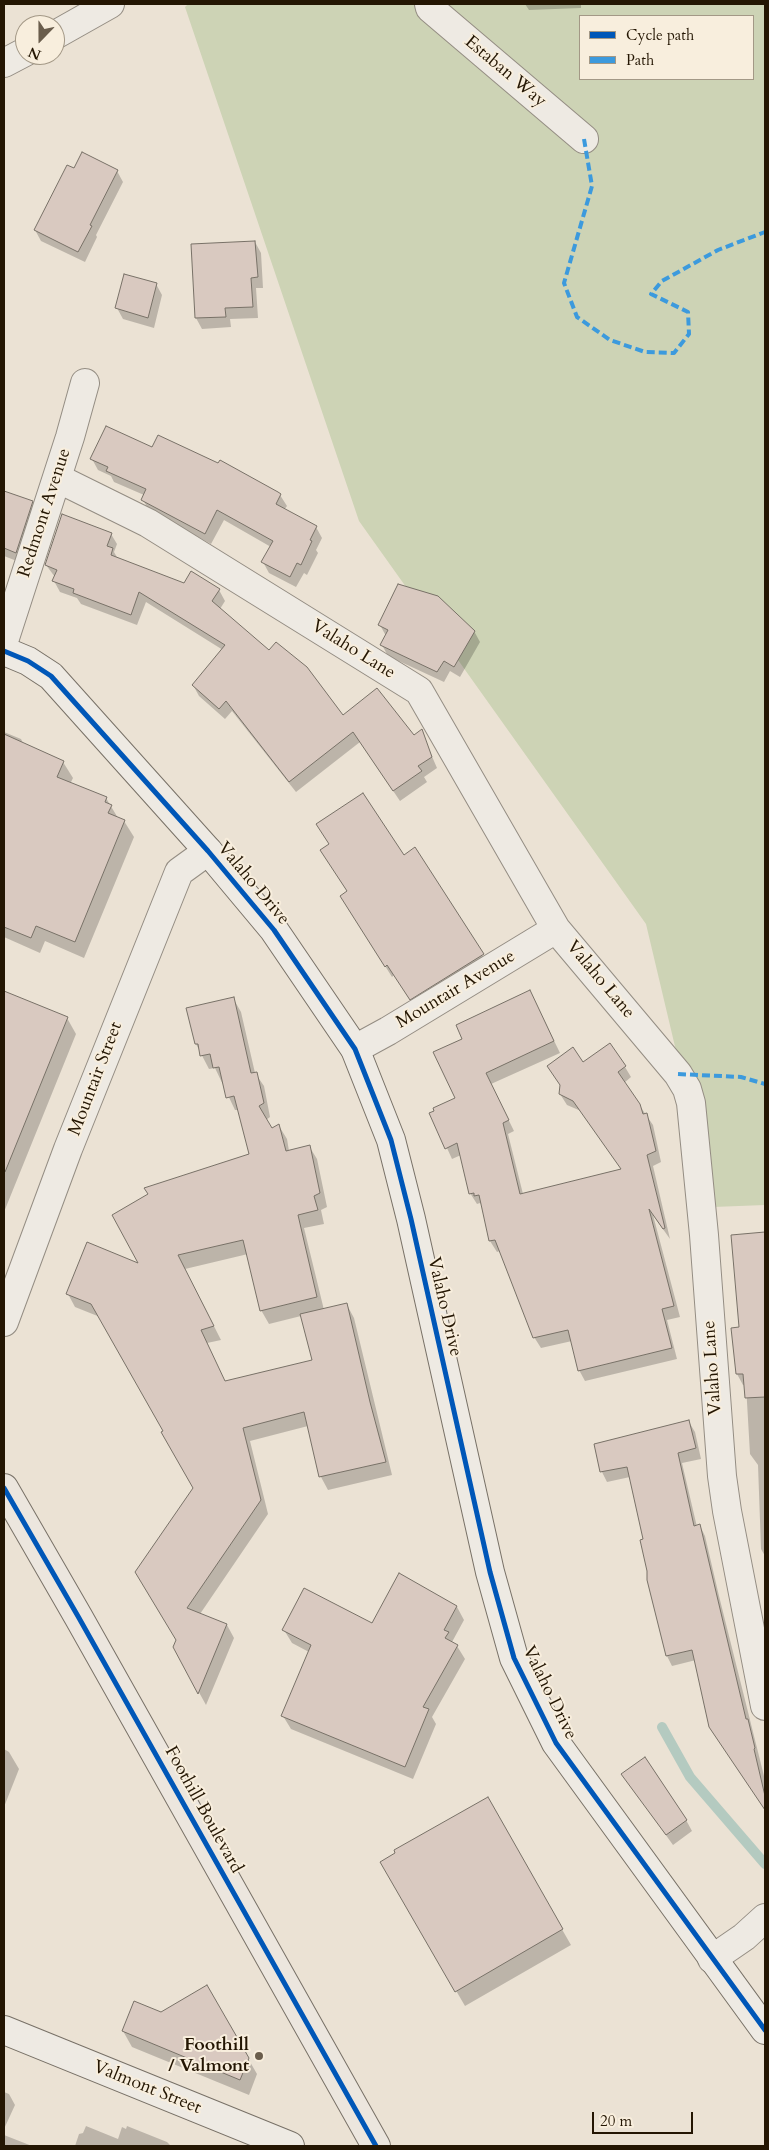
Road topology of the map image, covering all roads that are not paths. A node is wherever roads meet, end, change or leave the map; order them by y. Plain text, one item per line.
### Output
1 (110, 4) edge
2 (429, 4) edge
3 (65, 29) edge
4 (584, 139) dead end
5 (85, 384) dead end
6 (57, 478) junction
7 (4, 641) edge
8 (4, 651) edge
9 (208, 851) junction
10 (556, 929) junction
11 (355, 1049) junction
12 (4, 1322) edge
13 (4, 1488) edge
14 (765, 1706) edge
15 (765, 1918) edge
16 (712, 1959) junction
17 (4, 2030) edge
18 (765, 2030) edge
19 (252, 2139) edge
20 (290, 2146) edge
21 (376, 2146) edge

1 - 3 street
2 - 4 street, Estaban Way
5 - 6 street, Redmont Avenue
6 - 7 street, Redmont Avenue
6 - 10 street, Valaho Lane
8 - 9 street, Valaho Drive
9 - 11 street, Valaho Drive
9 - 12 street, Mountair Street
10 - 11 street, Mountair Avenue
10 - 14 street, Valaho Lane
11 - 16 street, Valaho Drive
13 - 21 main road, Foothill Boulevard
15 - 16 street
16 - 18 street, Valaho Drive
17 - 19 street, Valmont Street
19 - 20 street, Valmont Street

